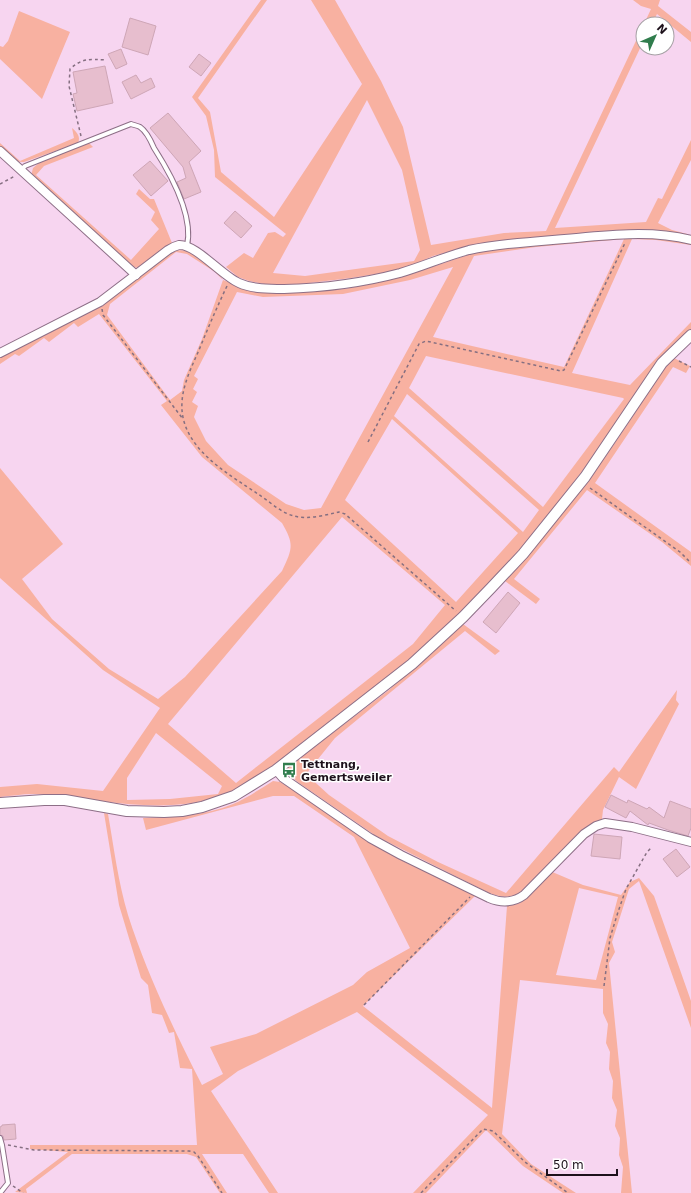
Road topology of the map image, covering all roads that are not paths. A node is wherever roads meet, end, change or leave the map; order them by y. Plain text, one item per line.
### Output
1 (0, 152) edge
2 (21, 170) junction
3 (691, 240) edge
4 (187, 246) junction
5 (136, 275) junction
6 (691, 335) edge
7 (0, 353) edge
8 (276, 770) junction
9 (0, 803) edge
10 (691, 842) edge
11 (0, 1138) edge
12 (0, 1193) edge

1 - 2 street
2 - 4 lane
2 - 5 street
3 - 4 street
4 - 5 street
5 - 7 street
6 - 8 street
8 - 9 street
8 - 10 street
11 - 12 lane

